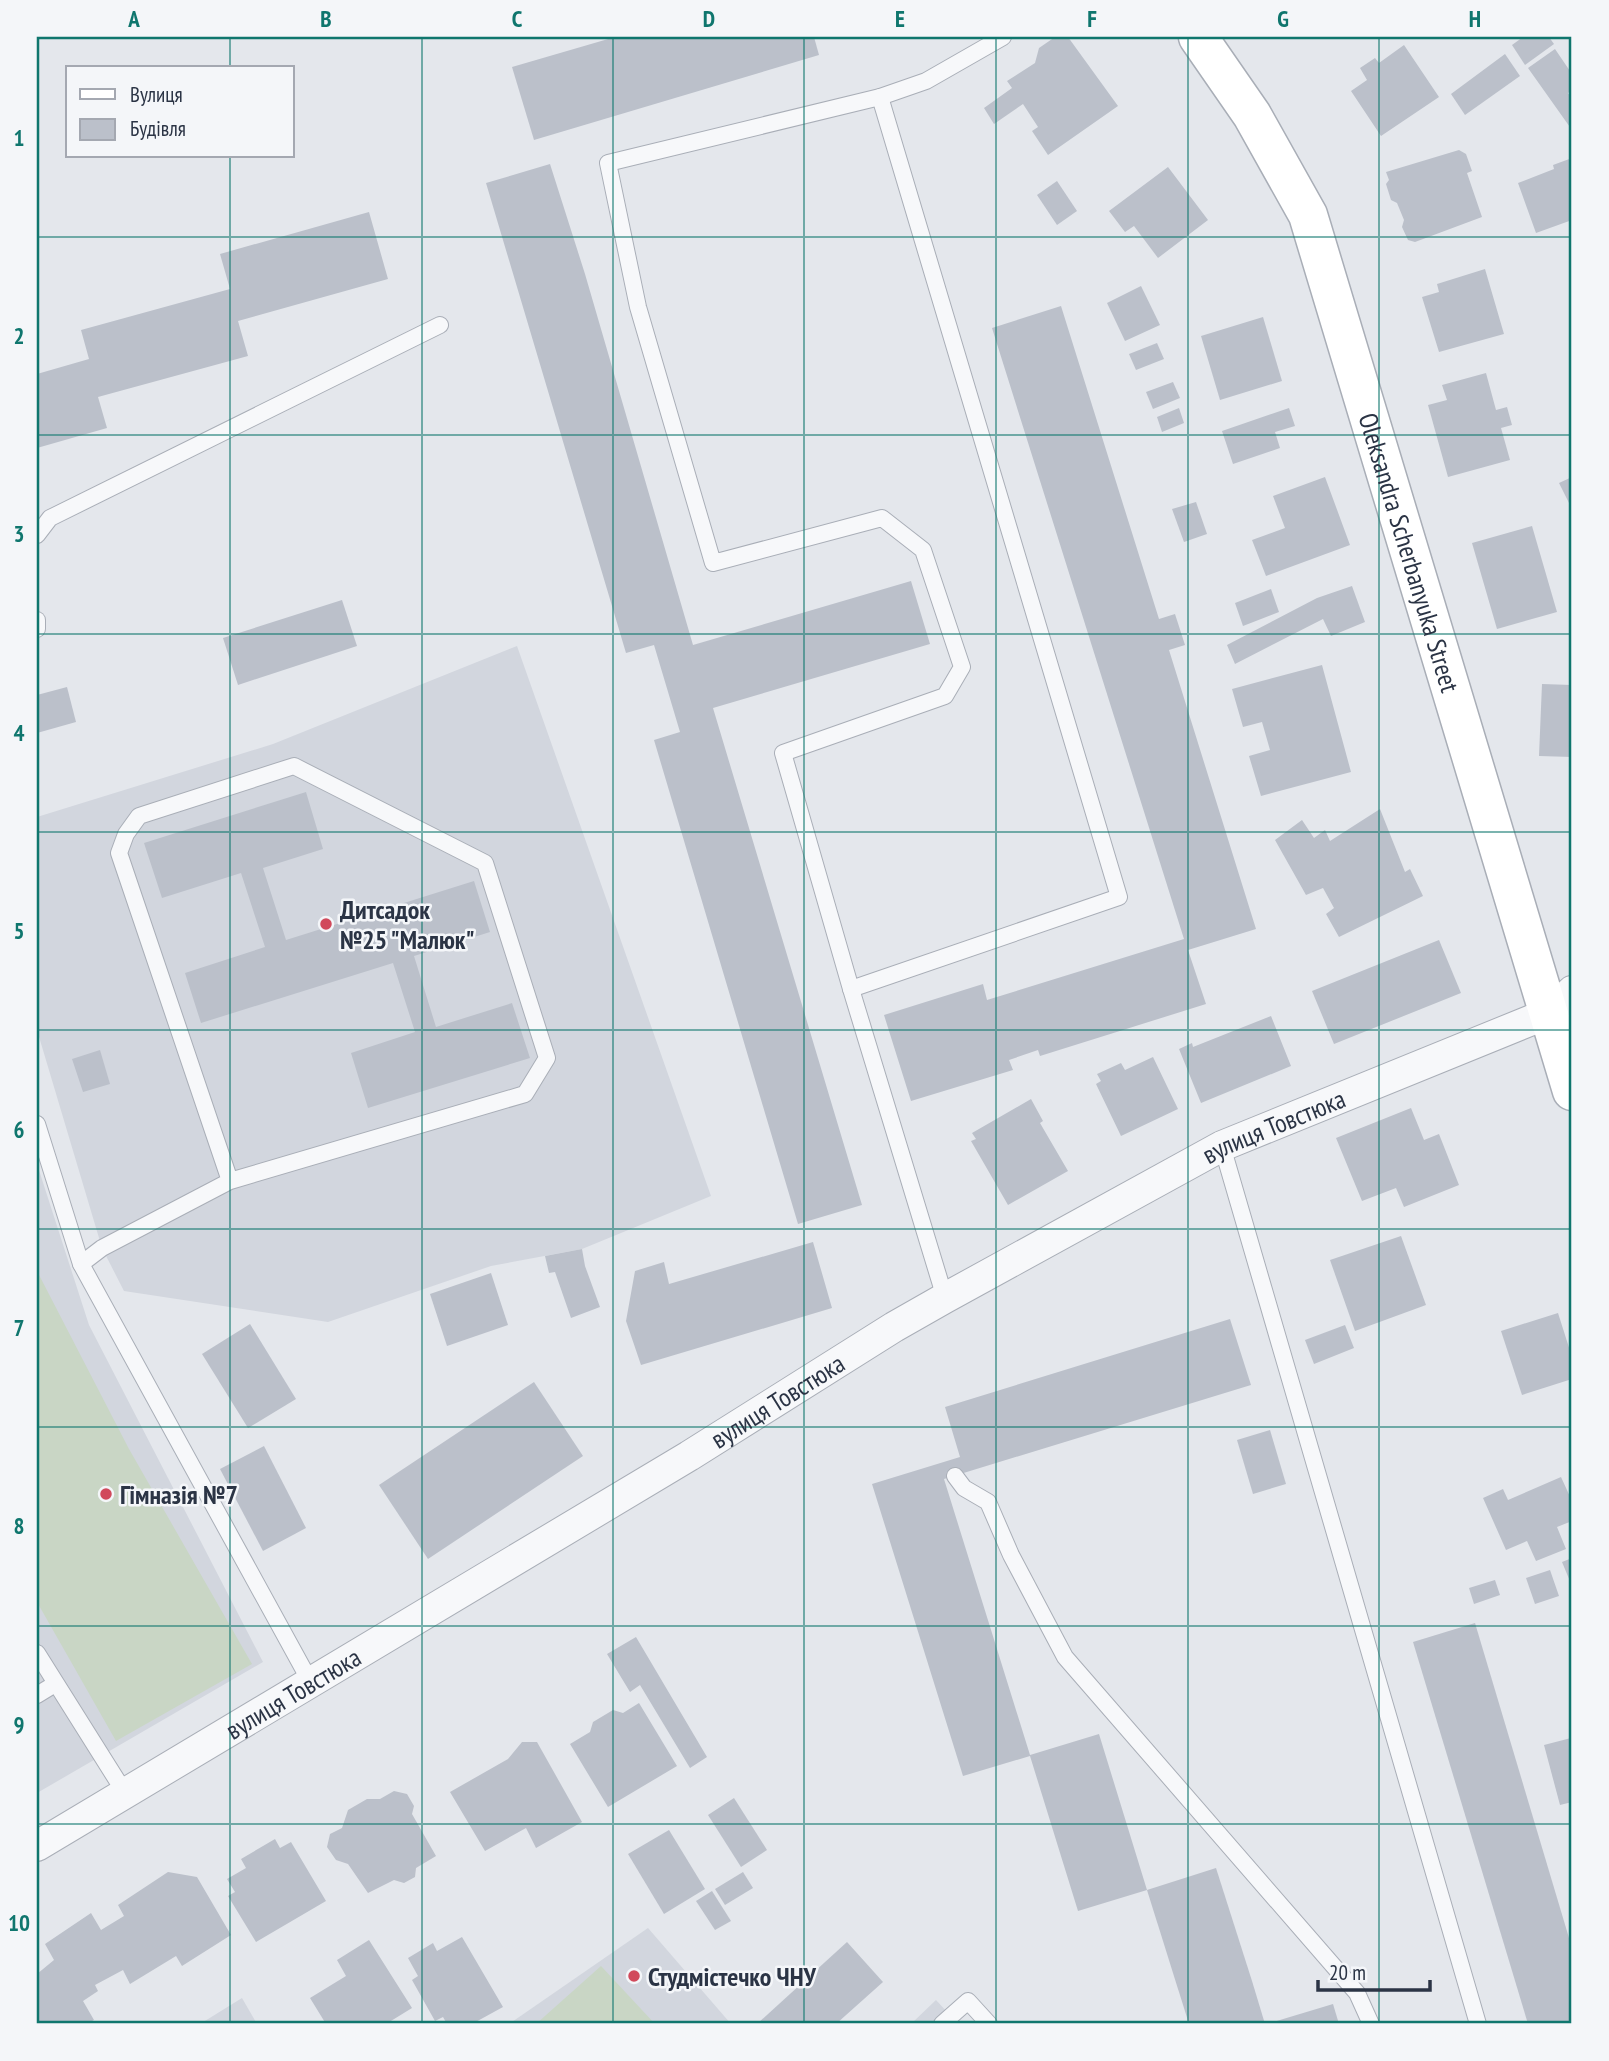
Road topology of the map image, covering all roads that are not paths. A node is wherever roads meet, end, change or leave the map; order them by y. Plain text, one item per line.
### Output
1 (1003, 37) edge
2 (1198, 37) edge
3 (880, 97) junction
4 (440, 325) dead end
5 (37, 535) edge
6 (37, 620) edge
7 (37, 629) edge
8 (851, 989) junction
9 (1560, 1002) edge
10 (1572, 1091) edge
11 (37, 1124) edge
12 (1222, 1146) junction
13 (230, 1181) junction
14 (81, 1264) junction
15 (945, 1298) junction
16 (955, 1476) dead end
17 (37, 1653) edge
18 (311, 1683) junction
19 (55, 1684) junction
20 (37, 1695) edge
21 (125, 1793) junction
22 (37, 1846) edge
23 (942, 2024) edge
24 (989, 2024) edge
25 (1371, 2024) edge
26 (1478, 2024) edge

1 - 3 lane
2 - 9 street, Oleksandra Scherbanyuka Street
3 - 8 lane
3 - 8 lane
4 - 5 lane
6 - 7 lane
8 - 15 lane
9 - 10 street, Oleksandra Scherbanyuka Street
9 - 12 street, вулиця Товстюка
11 - 14 lane
12 - 15 street, вулиця Товстюка
12 - 26 lane
13 - 13 lane
13 - 14 lane
14 - 18 lane
15 - 18 street, вулиця Товстюка
16 - 25 lane
17 - 19 lane
18 - 21 street, вулиця Товстюка
19 - 20 lane
19 - 21 lane
21 - 22 street, вулиця Товстюка
23 - 24 lane

